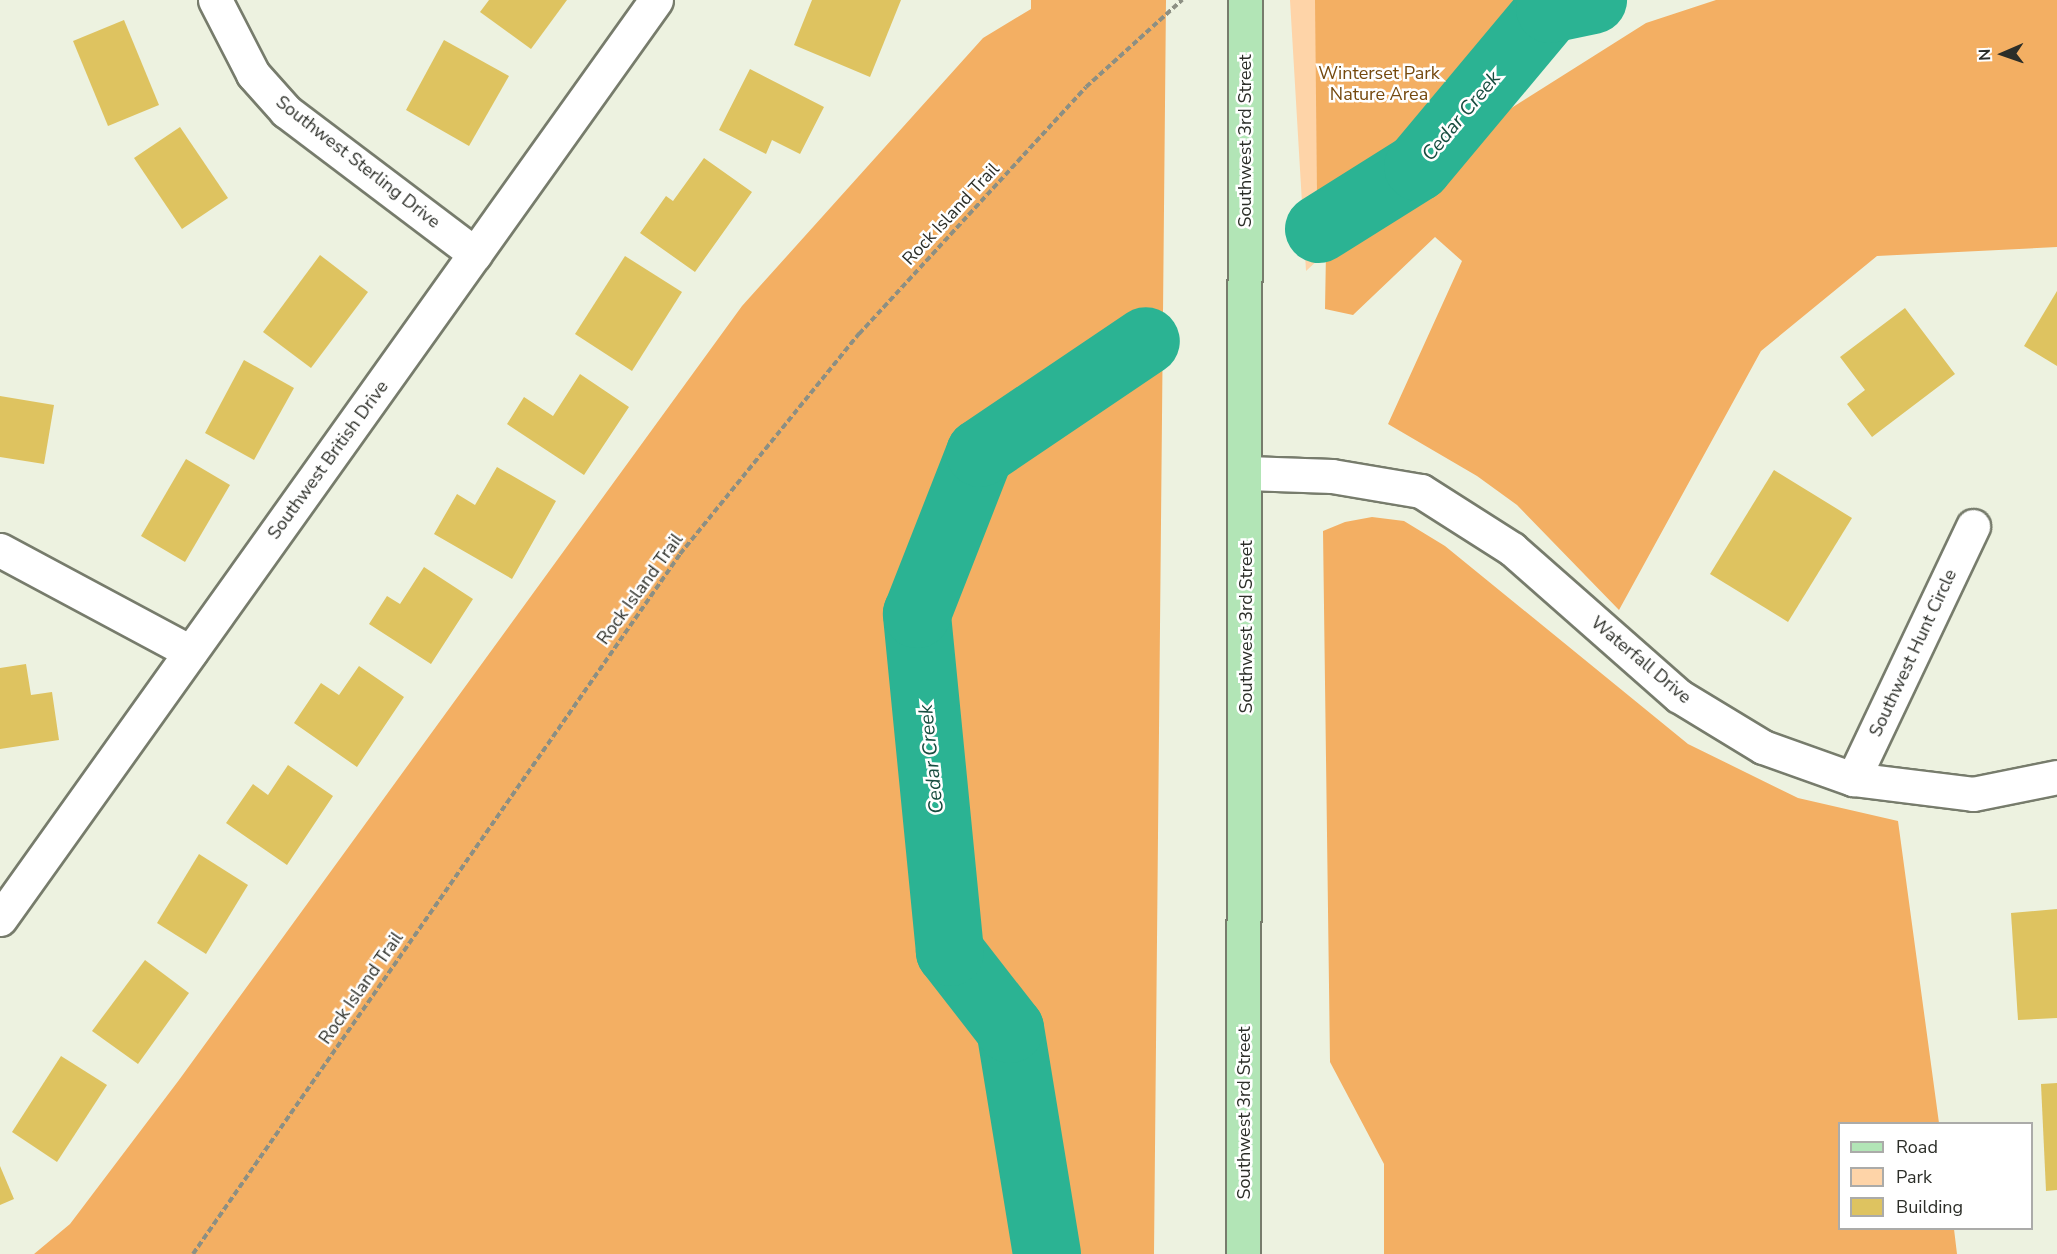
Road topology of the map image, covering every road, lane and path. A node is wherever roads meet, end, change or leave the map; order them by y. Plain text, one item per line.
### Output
1 (215, 0) edge
2 (656, 0) edge
3 (1182, 0) edge
4 (1245, 0) edge
5 (475, 254) junction
6 (1247, 473) junction
7 (1973, 526) dead end
8 (0, 550) edge
9 (190, 652) junction
10 (2057, 777) edge
11 (1853, 779) junction
12 (0, 919) edge
13 (192, 1254) edge
14 (1243, 1254) edge

1 - 5 street, Southwest Sterling Drive
2 - 5 street, Southwest British Drive
3 - 13 path, Rock Island Trail
4 - 6 main road, Southwest 3rd Street
5 - 9 street, Southwest British Drive
6 - 11 street, Waterfall Drive
6 - 14 main road, Southwest 3rd Street
7 - 11 street, Southwest Hunt Circle
8 - 9 street
9 - 12 street, Southwest British Drive
10 - 11 street, Waterfall Drive

